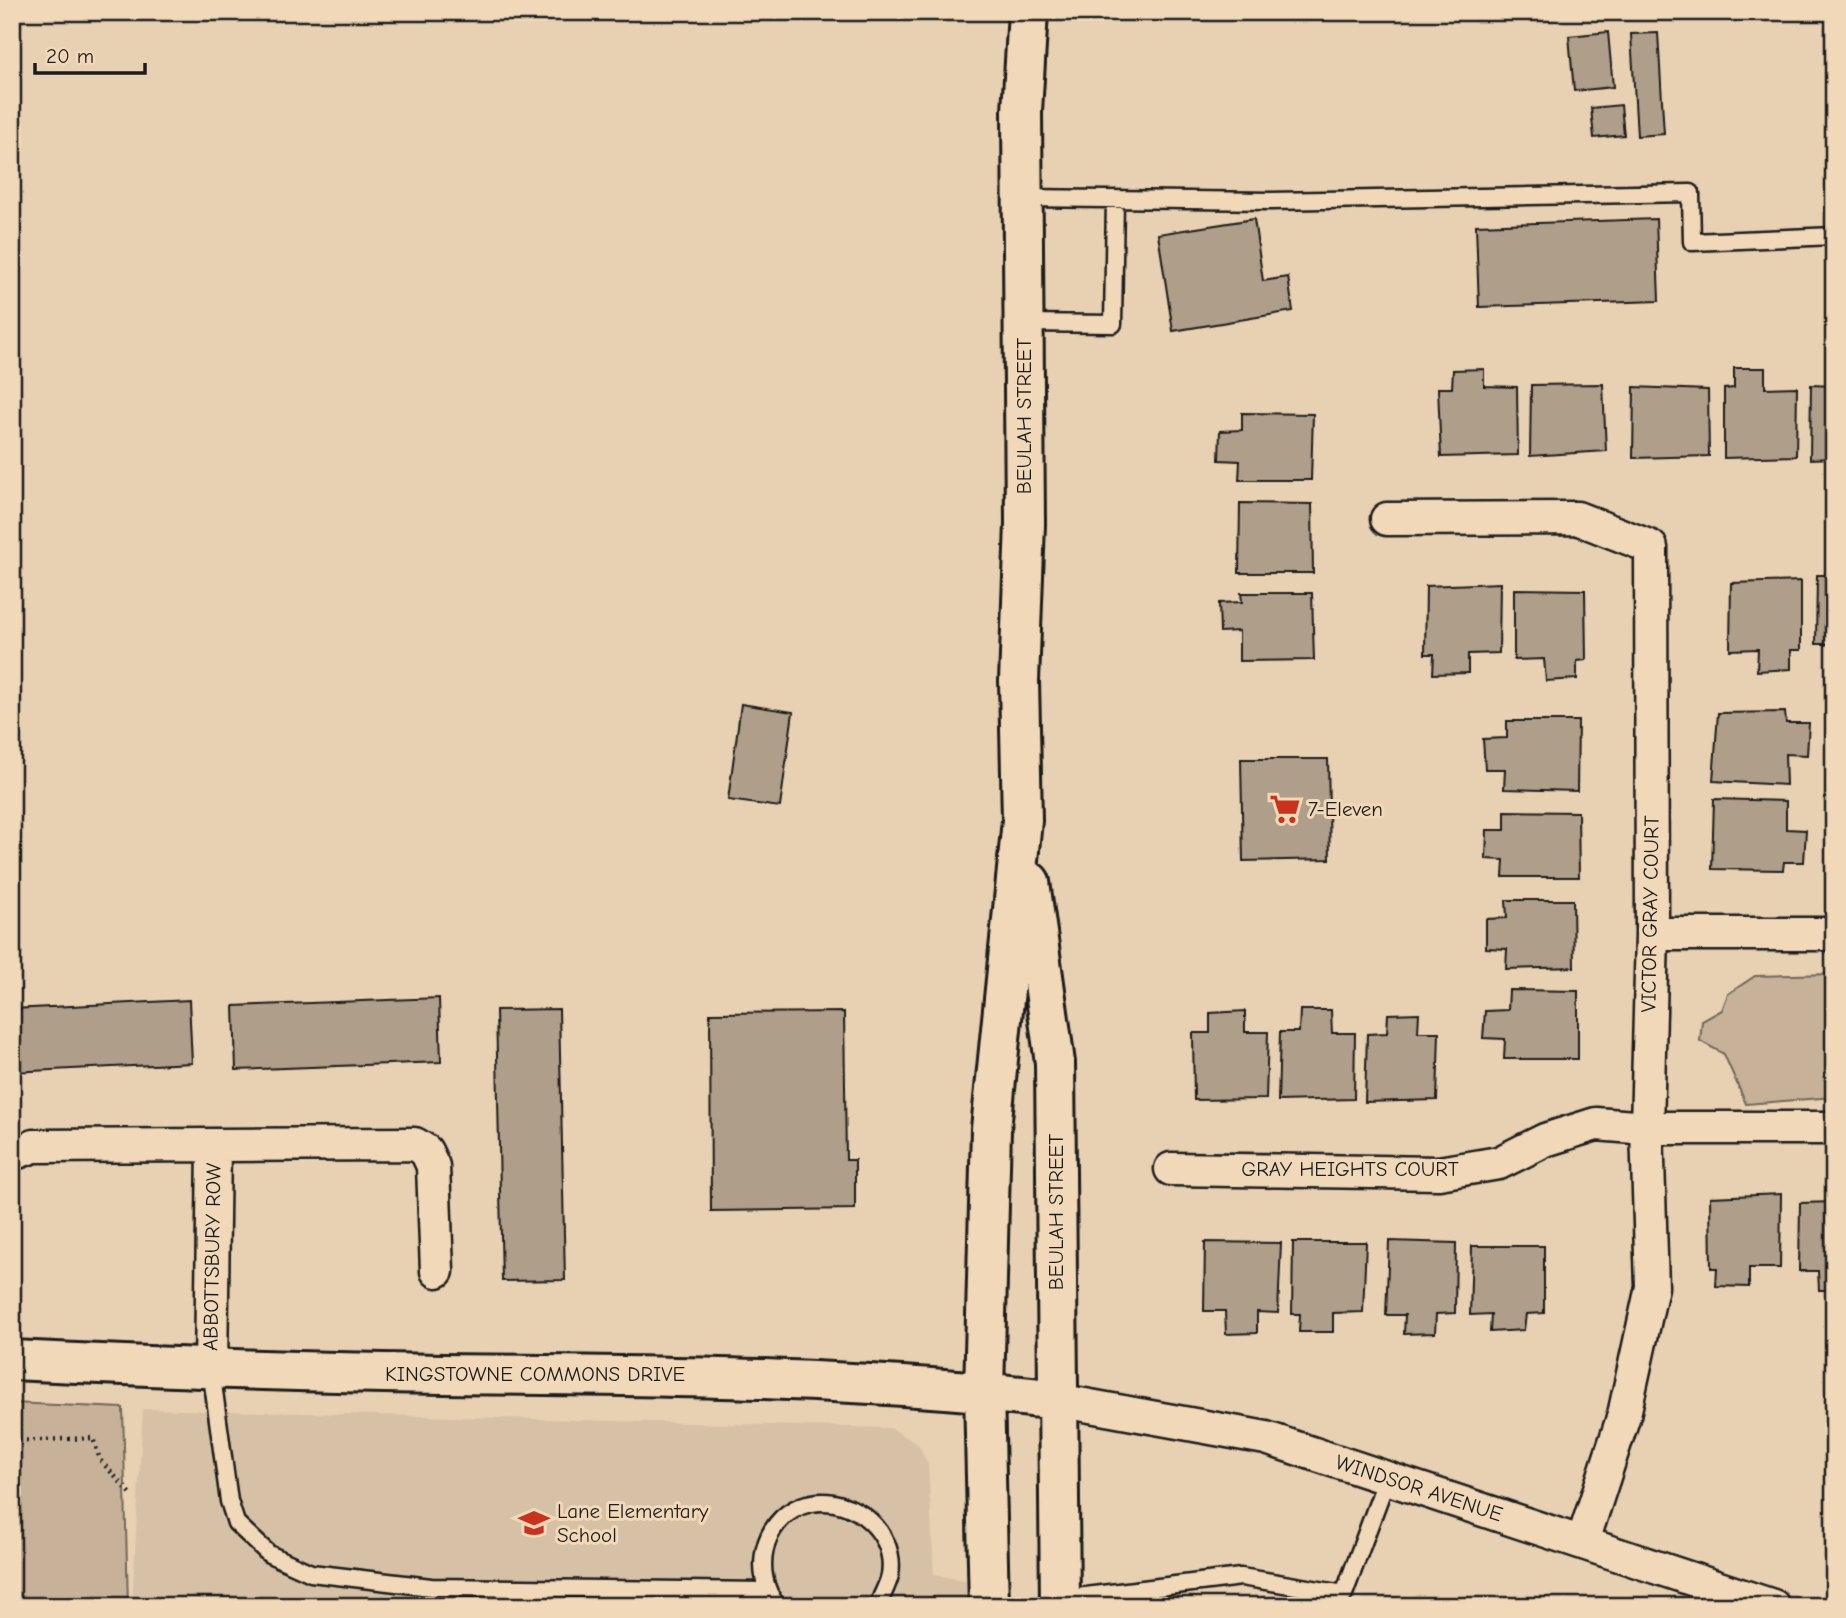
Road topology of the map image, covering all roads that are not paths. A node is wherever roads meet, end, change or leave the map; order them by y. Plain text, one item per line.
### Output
1 (1028, 12) edge
2 (1023, 198) junction
3 (1115, 199) junction
4 (1834, 236) edge
5 (1024, 323) junction
6 (1387, 519) dead end
7 (1022, 820) junction
8 (1652, 934) junction
9 (1834, 934) edge
10 (1647, 1128) junction
11 (1834, 1128) edge
12 (214, 1145) junction
13 (12, 1154) edge
14 (1171, 1169) dead end
15 (437, 1271) dead end
16 (12, 1360) edge
17 (211, 1369) junction
18 (984, 1391) junction
19 (1057, 1399) junction
20 (1387, 1478) junction
21 (1583, 1541) junction
22 (766, 1591) junction
23 (1060, 1603) edge
24 (777, 1606) edge
25 (878, 1606) edge
26 (989, 1606) edge
27 (1773, 1606) edge

1 - 2 main road, BEULAH STREET
2 - 3 lane
2 - 5 main road, BEULAH STREET
3 - 4 lane
3 - 5 lane
5 - 7 main road, BEULAH STREET
6 - 8 street, VICTOR GRAY COURT
7 - 18 main road, BEULAH STREET
7 - 19 main road, BEULAH STREET
8 - 9 street
8 - 10 street, VICTOR GRAY COURT
10 - 11 street, GRAY HEIGHTS COURT
10 - 14 street, GRAY HEIGHTS COURT
10 - 21 street, VICTOR GRAY COURT
12 - 13 street, ABBOTTSBURY ROW
12 - 15 street, ABBOTTSBURY ROW
12 - 17 street, ABBOTTSBURY ROW
16 - 17 main road, KINGSTOWNE COMMONS DRIVE
17 - 18 main road, KINGSTOWNE COMMONS DRIVE
17 - 22 lane
18 - 19 main road, KINGSTOWNE COMMONS DRIVE
18 - 26 main road, BEULAH STREET
19 - 20 street, WINDSOR AVENUE
19 - 23 main road, BEULAH STREET
20 - 21 street, WINDSOR AVENUE
20 - 23 lane
21 - 27 street, WINDSOR AVENUE
22 - 24 lane
22 - 25 lane

